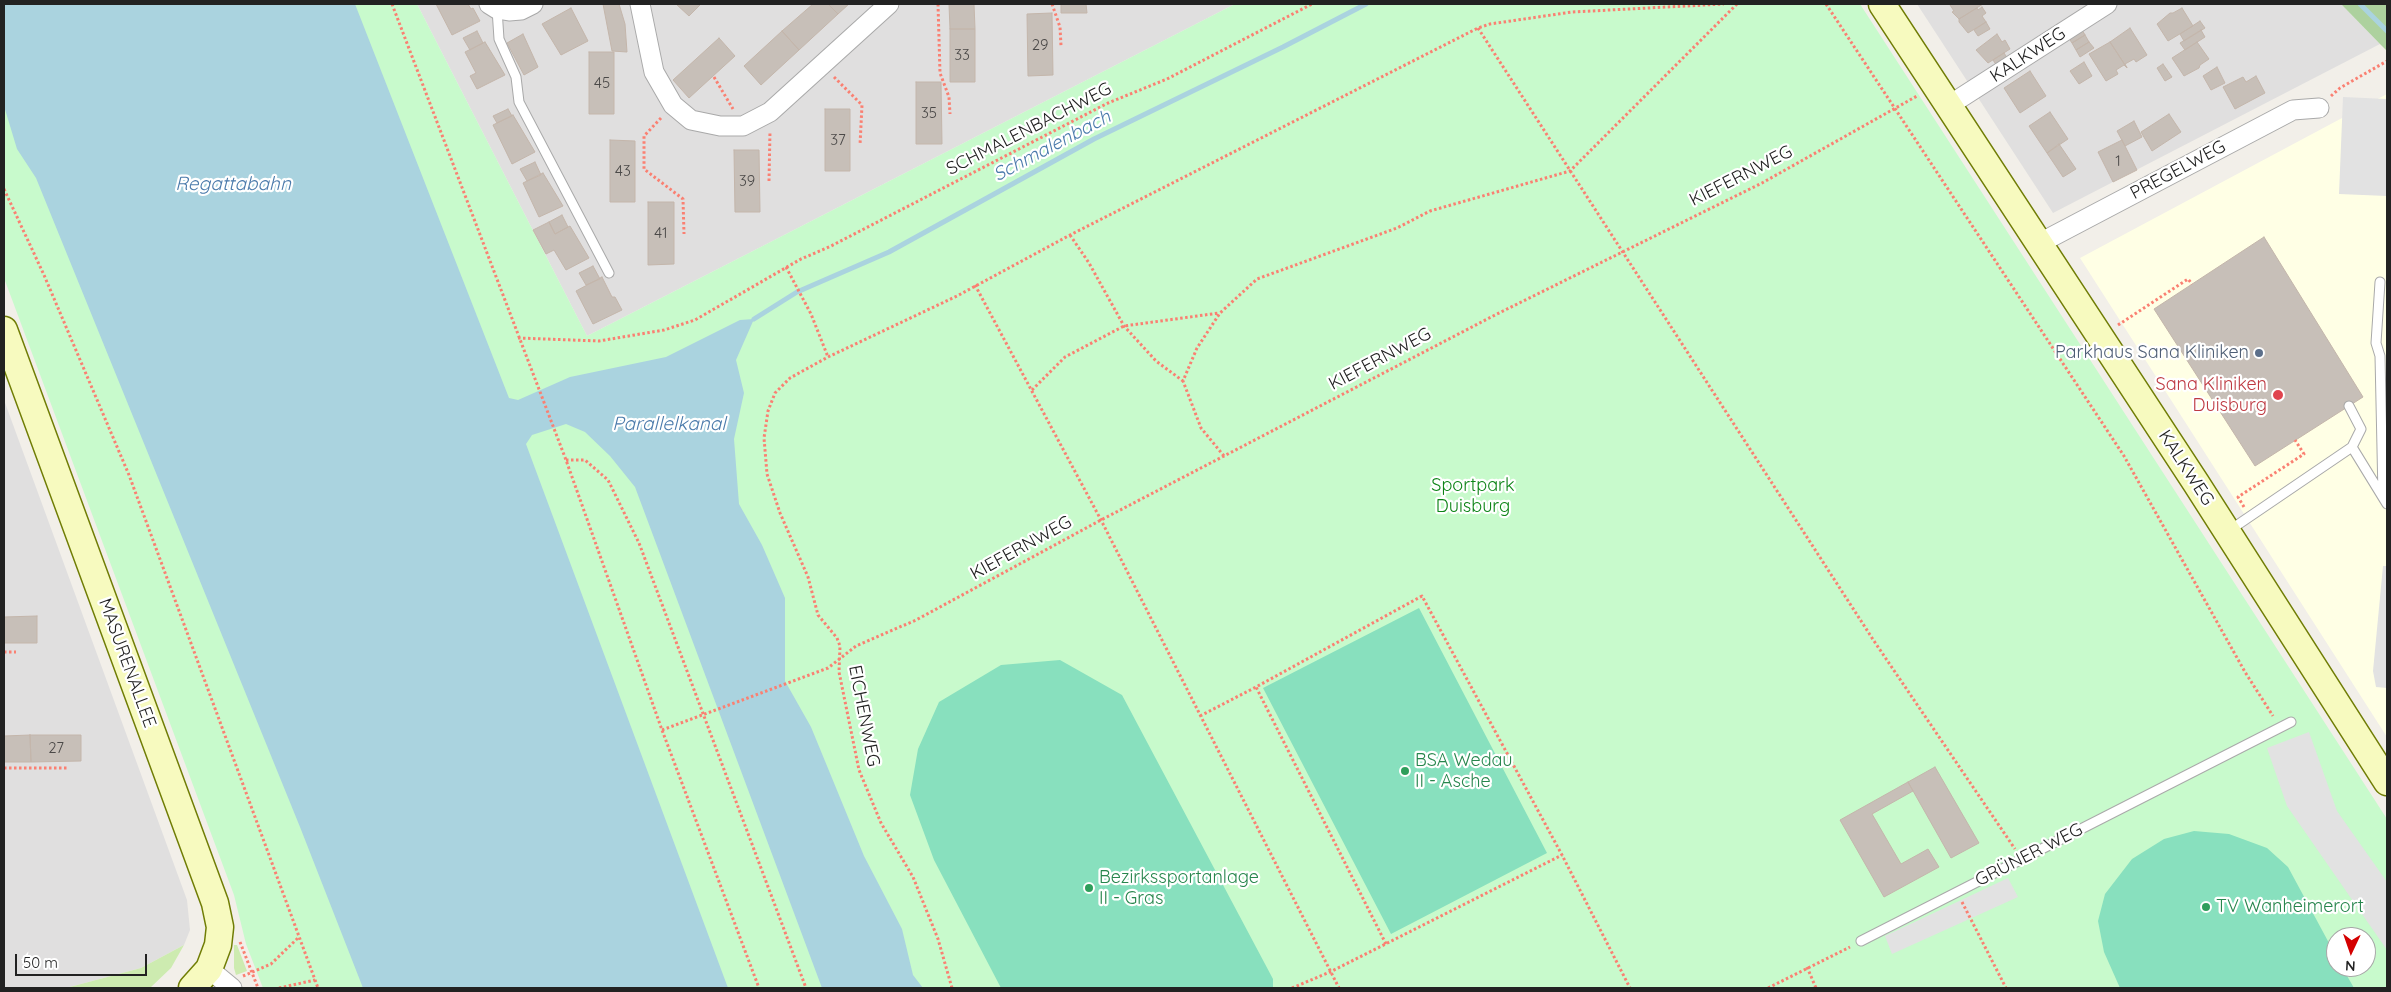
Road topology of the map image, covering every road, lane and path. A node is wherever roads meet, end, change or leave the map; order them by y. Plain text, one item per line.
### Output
1 (392, 4) edge
2 (533, 4) edge
3 (640, 4) edge
4 (889, 4) edge
5 (938, 4) edge
6 (1052, 4) edge
7 (1312, 4) edge
8 (1724, 4) edge
9 (1737, 4) edge
10 (1826, 4) edge
11 (1882, 4) edge
12 (2107, 4) edge
13 (493, 6) edge
14 (1478, 28) junction
15 (1062, 46) dead end
16 (2387, 61) edge
17 (822, 64) junction
18 (714, 77) dead end
19 (1942, 96) junction
20 (674, 105) junction
21 (2319, 108) joint
22 (1897, 109) junction
23 (770, 112) junction
24 (950, 114) dead end
25 (743, 126) junction
26 (860, 145) dead end
27 (1570, 171) junction
28 (769, 181) dead end
29 (4, 190) edge
30 (684, 234) dead end
31 (1070, 235) junction
32 (2040, 243) junction
33 (1622, 252) junction
34 (786, 267) junction
35 (609, 273) dead end
36 (2380, 282) dead end
37 (2192, 284) dead end
38 (975, 285) junction
39 (1220, 313) junction
40 (1124, 326) junction
41 (4, 330) edge
42 (2100, 336) junction
43 (518, 338) junction
44 (828, 357) junction
45 (1183, 381) junction
46 (1032, 390) junction
47 (2349, 406) dead end
48 (2295, 440) dead end
49 (2352, 448) junction
50 (1224, 456) junction
51 (566, 460) junction
52 (2385, 500) edge
53 (2250, 516) junction
54 (1101, 520) junction
55 (2228, 532) junction
56 (4, 652) edge
57 (16, 652) dead end
58 (839, 660) junction
59 (1256, 687) junction
60 (702, 716) junction
61 (1200, 716) junction
62 (2291, 722) dead end
63 (2280, 728) junction
64 (662, 730) junction
65 (4, 768) edge
66 (69, 768) dead end
67 (2387, 782) edge
68 (1562, 854) junction
69 (2021, 859) junction
70 (1957, 892) junction
71 (299, 937) junction
72 (1861, 942) joint
73 (1386, 944) junction
74 (1807, 967) junction
75 (209, 969) junction
76 (251, 972) dead end
77 (1330, 972) junction
78 (315, 980) junction
79 (192, 988) edge
80 (232, 988) edge
81 (279, 988) edge
82 (318, 988) edge
83 (759, 988) edge
84 (806, 988) edge
85 (952, 988) edge
86 (1292, 988) edge
87 (1339, 988) edge
88 (1630, 988) edge
89 (1768, 988) edge
90 (1816, 988) edge
91 (2006, 988) edge

1 - 43 path
2 - 13 street
3 - 20 street
4 - 17 street
5 - 24 path
6 - 15 path
7 - 34 path, SCHMALENBACHWEG
8 - 14 path, EICHENWEG
9 - 27 path
10 - 22 path
11 - 19 street, KALKWEG
12 - 19 street, KALKWEG
13 - 35 lane
14 - 27 path
14 - 31 path, EICHENWEG
16 - 21 path
17 - 23 street
17 - 26 path
18 - 25 path
19 - 22 path, KIEFERNWEG
19 - 32 street, KALKWEG
20 - 25 street
20 - 30 path
21 - 32 street, PREGELWEG
22 - 33 path, KIEFERNWEG
22 - 63 path
23 - 25 street
23 - 28 path
27 - 33 path
27 - 39 path
29 - 71 path
31 - 38 path, EICHENWEG
31 - 40 path
32 - 42 street, KALKWEG
33 - 50 path, KIEFERNWEG
33 - 69 path
34 - 43 path, SCHMALENBACHWEG
34 - 44 path
36 - 52 lane
37 - 42 path
38 - 44 path, EICHENWEG
38 - 46 path
39 - 40 path
39 - 45 path
40 - 45 path
40 - 46 path
41 - 75 street, MASURENALLEE
42 - 55 street, KALKWEG
43 - 51 path
44 - 58 path, EICHENWEG
45 - 50 path
46 - 54 path
47 - 49 lane
48 - 53 path
49 - 52 lane
49 - 53 lane
50 - 54 path, KIEFERNWEG
51 - 60 path
51 - 64 path
53 - 55 lane
54 - 58 path, KIEFERNWEG
54 - 61 path
55 - 67 street, KALKWEG
56 - 57 path
58 - 60 path, KIEFERNWEG
58 - 85 path, EICHENWEG
59 - 61 path
59 - 68 path
59 - 73 path
60 - 64 path, KIEFERNWEG
60 - 84 path
61 - 77 path
62 - 63 lane, GRÜNER WEG
63 - 69 lane, GRÜNER WEG
64 - 83 path
65 - 66 path
68 - 73 path
68 - 88 path
69 - 70 lane, GRÜNER WEG
70 - 72 lane, GRÜNER WEG
70 - 91 path
71 - 76 path
71 - 78 path
72 - 74 path
73 - 77 path
74 - 89 path
74 - 90 path
75 - 79 street
75 - 80 street
77 - 86 path
77 - 87 path
78 - 81 path
78 - 82 path

